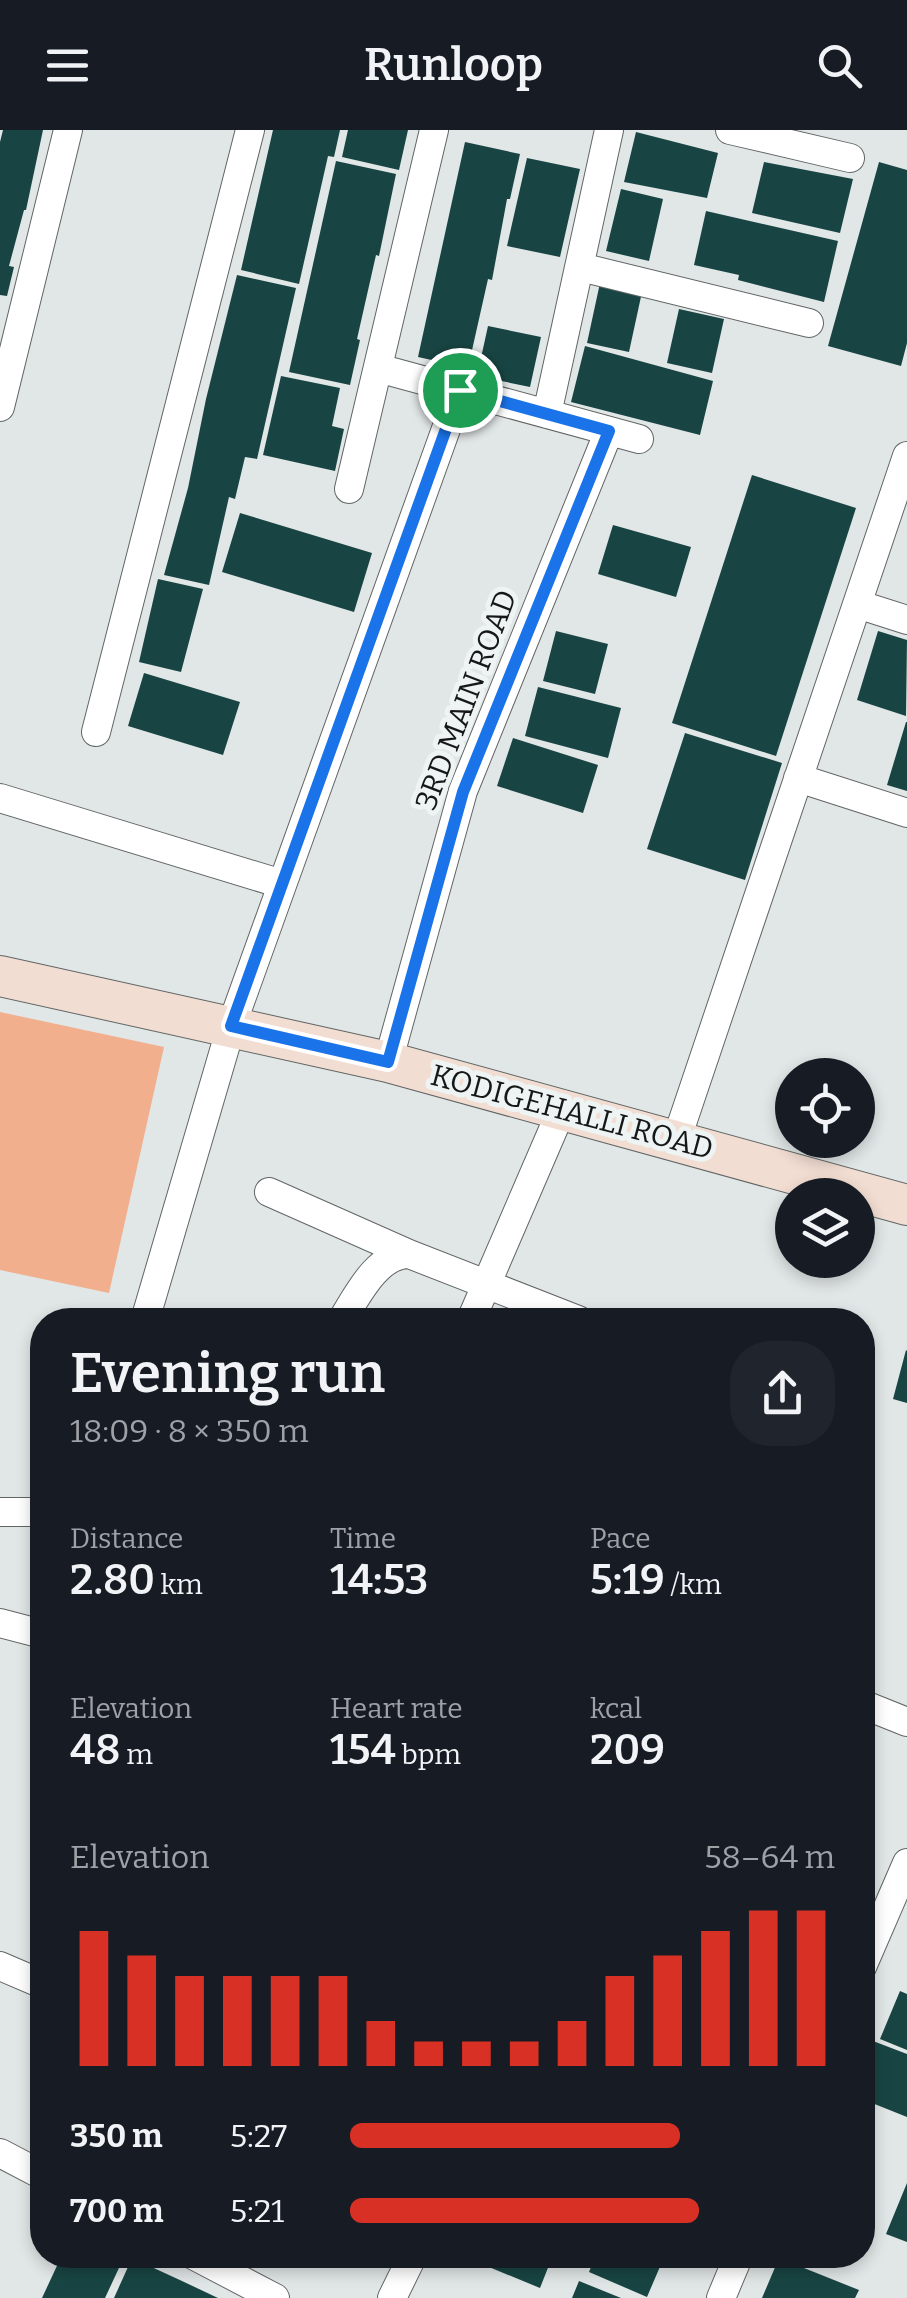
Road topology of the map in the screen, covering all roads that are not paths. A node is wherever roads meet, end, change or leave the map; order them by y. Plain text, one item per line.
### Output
1 (68, 130) edge
2 (250, 130) edge
3 (434, 130) edge
4 (609, 130) edge
5 (730, 130) edge
6 (850, 158) dead end
7 (580, 267) junction
8 (809, 323) dead end
9 (378, 368) junction
10 (460, 390) junction
11 (0, 406) edge
12 (548, 414) junction
13 (609, 431) junction
14 (639, 439) dead end
15 (907, 456) edge
16 (349, 489) dead end
17 (857, 604) junction
18 (907, 620) edge
19 (96, 732) dead end
20 (798, 778) junction
21 (0, 798) edge
22 (907, 813) edge
23 (282, 884) junction
24 (0, 976) edge
25 (231, 1026) junction
26 (388, 1062) junction
27 (562, 1109) junction
28 (676, 1140) junction
29 (269, 1192) dead end
30 (907, 1205) edge
31 (408, 1254) junction
32 (487, 1283) junction
33 (149, 1308) edge
34 (351, 1308) edge
35 (476, 1308) edge
36 (548, 1308) edge
37 (0, 1512) edge
38 (30, 1512) edge
39 (0, 1623) edge
40 (30, 1631) edge
41 (875, 1709) edge
42 (907, 1722) edge
43 (907, 1862) edge
44 (875, 1936) edge
45 (0, 1966) edge
46 (30, 1979) edge
47 (0, 2152) edge
48 (30, 2168) edge
49 (218, 2268) edge
50 (407, 2268) edge
51 (734, 2268) edge
52 (275, 2298) edge
53 (392, 2298) edge
54 (721, 2298) edge

1 - 11 street
2 - 19 street
3 - 9 street
4 - 7 street
5 - 6 street
7 - 8 street
7 - 12 street
9 - 10 street
9 - 16 street
10 - 12 street
10 - 23 street
12 - 13 street
13 - 14 street
13 - 26 street, 3RD MAIN ROAD
15 - 17 street
17 - 18 street
17 - 20 street
20 - 22 street
20 - 28 street
21 - 23 street
23 - 25 street
24 - 25 main road, KODIGEHALLI ROAD
25 - 26 main road, KODIGEHALLI ROAD
25 - 33 street
26 - 27 main road, KODIGEHALLI ROAD
27 - 28 main road, KODIGEHALLI ROAD
27 - 32 street
28 - 30 main road, KODIGEHALLI ROAD
29 - 31 street
31 - 32 street
31 - 34 street
32 - 35 street
32 - 36 street
37 - 38 street
39 - 40 street
41 - 42 street
43 - 44 street
45 - 46 street
47 - 48 street
49 - 52 street
50 - 53 street
51 - 54 street

